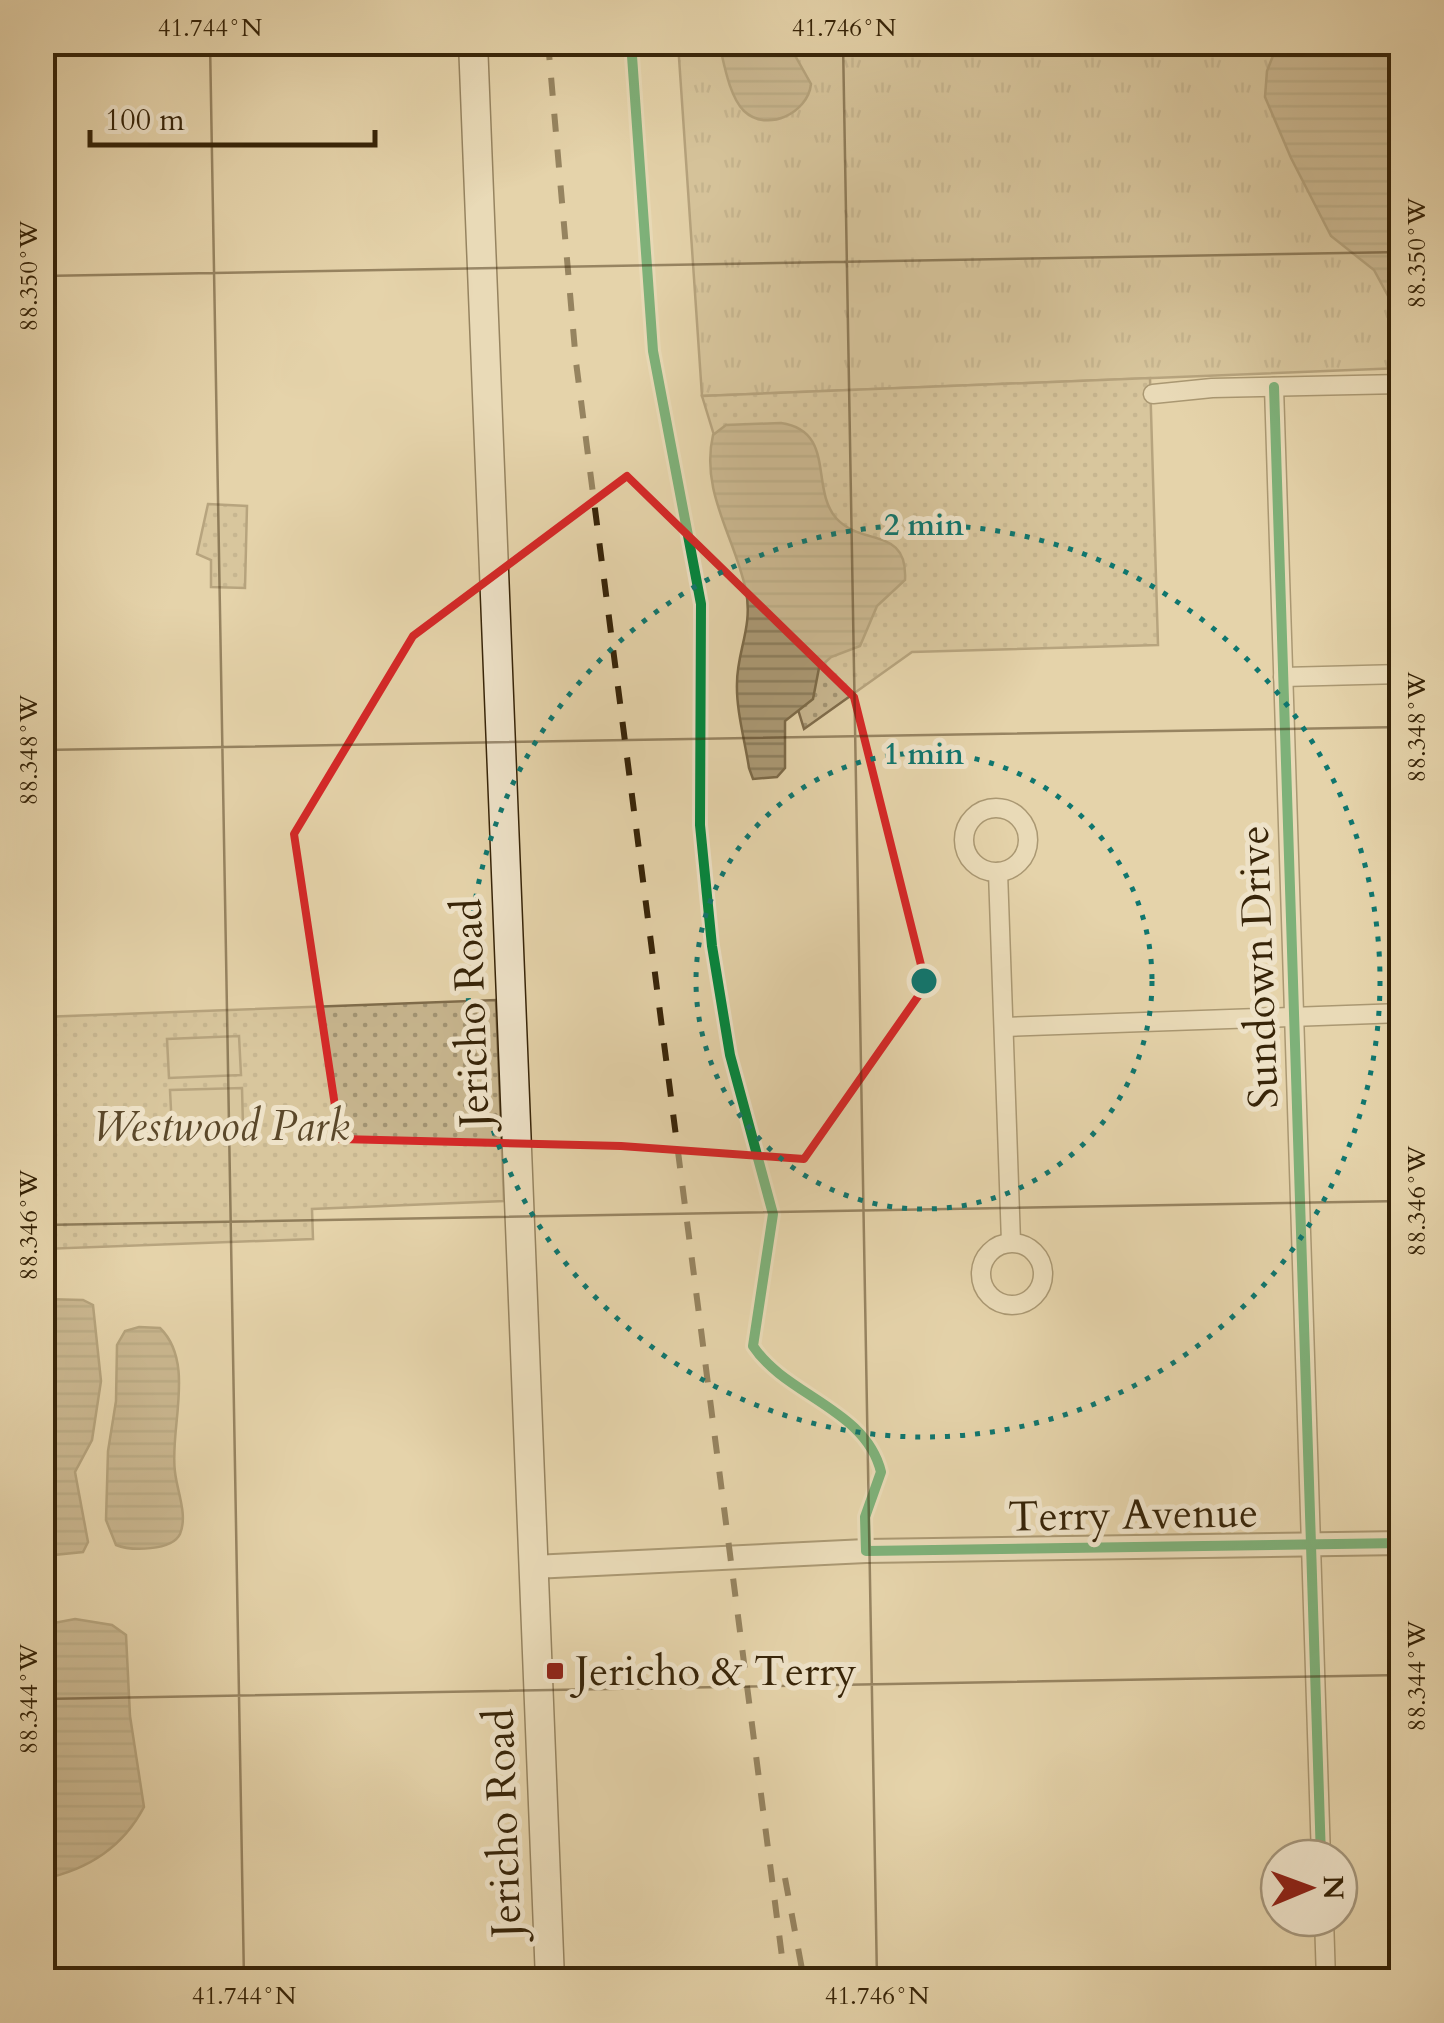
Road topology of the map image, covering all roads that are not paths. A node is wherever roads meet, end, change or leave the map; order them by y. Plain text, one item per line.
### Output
1 (473, 42) edge
2 (1402, 384) edge
3 (1274, 387) junction
4 (1154, 394) dead end
5 (1402, 674) edge
6 (1282, 676) junction
7 (998, 872) dead end
8 (1402, 1013) edge
9 (1293, 1015) junction
10 (1004, 1026) junction
11 (1011, 1242) dead end
12 (1402, 1543) edge
13 (1310, 1545) junction
14 (533, 1568) junction
15 (1321, 1838) edge
16 (1325, 1938) edge
17 (550, 1980) edge
18 (1326, 1980) edge

1 - 14 main road, Jericho Road
2 - 3 street
3 - 4 street
3 - 6 street, Sundown Drive
5 - 6 street
6 - 9 street, Sundown Drive
7 - 10 street
8 - 9 street
9 - 10 street
9 - 13 street, Sundown Drive
10 - 11 street
12 - 13 street, Terry Avenue
13 - 14 street, Terry Avenue
13 - 15 street, Sundown Drive
14 - 17 main road, Jericho Road
16 - 18 street

